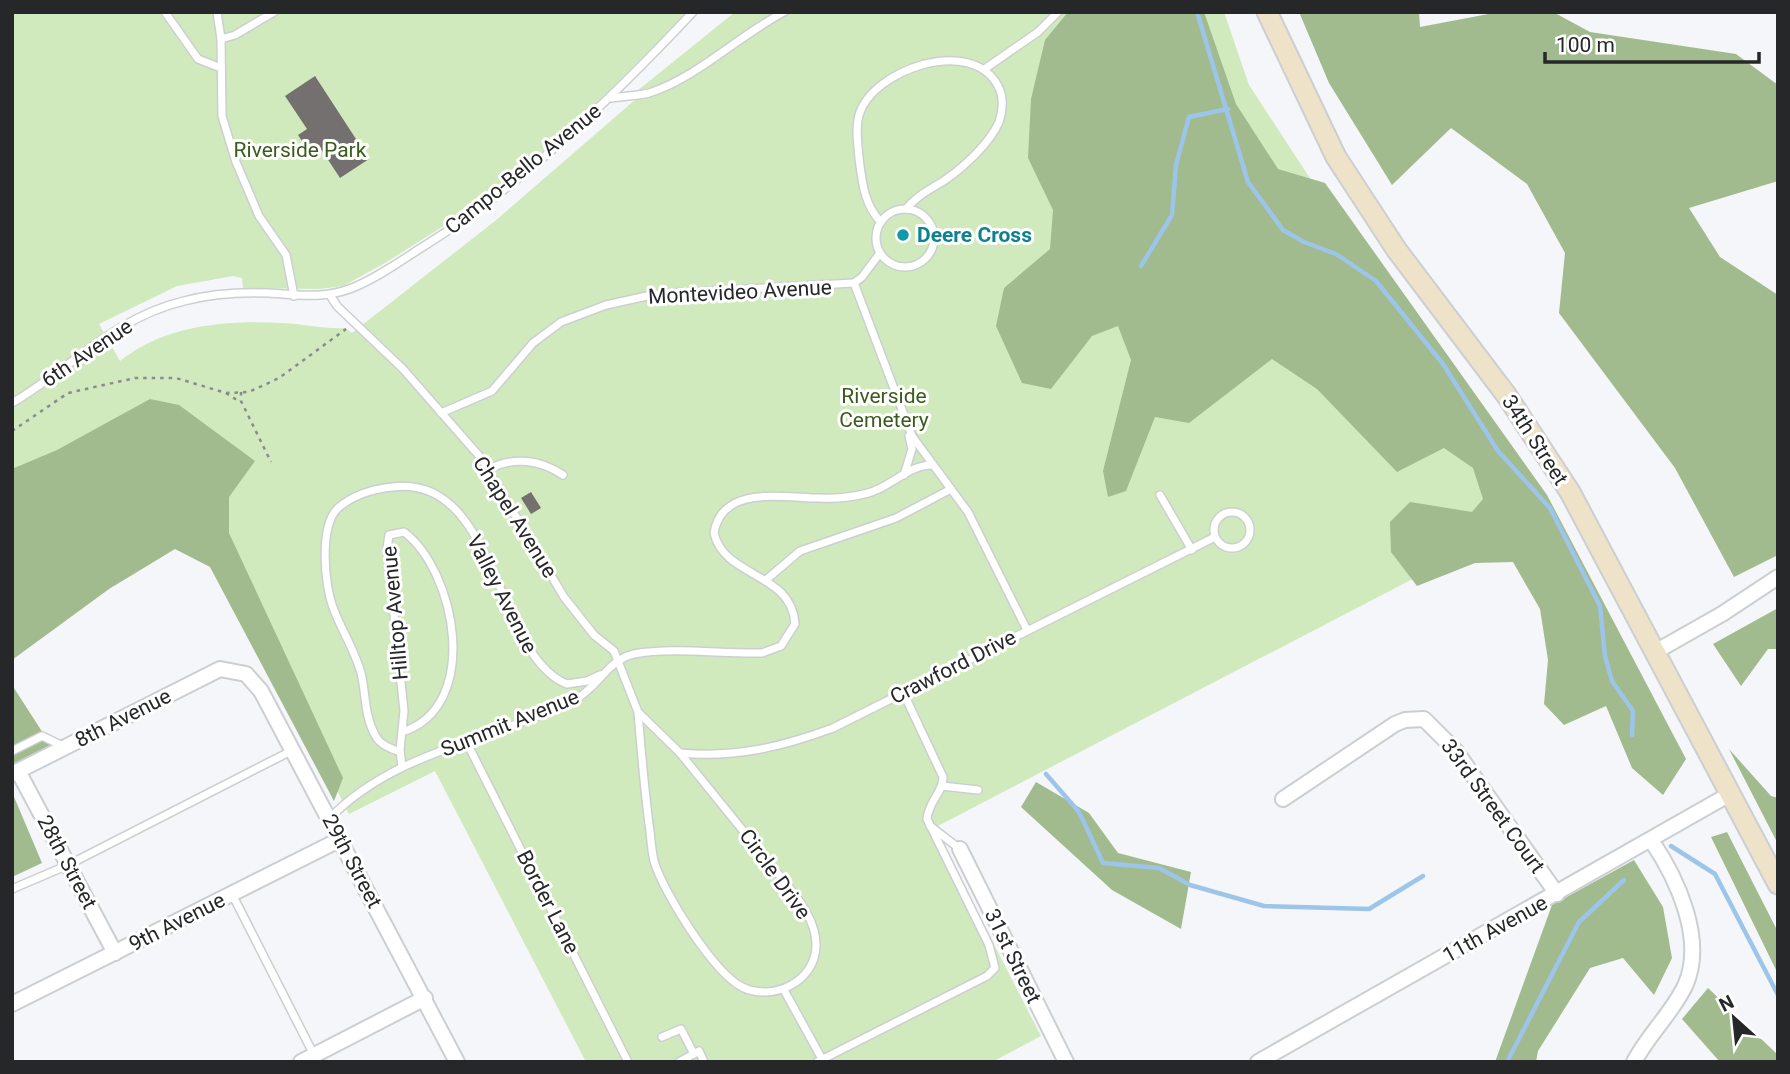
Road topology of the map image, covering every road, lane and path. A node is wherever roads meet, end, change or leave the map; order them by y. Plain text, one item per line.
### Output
1 (165, 12) edge
2 (217, 12) edge
3 (274, 12) edge
4 (693, 12) edge
5 (784, 12) edge
6 (1058, 12) edge
7 (1267, 12) edge
8 (221, 38) junction
9 (221, 68) junction
10 (986, 68) junction
11 (610, 98) junction
12 (906, 209) junction
13 (881, 222) junction
14 (880, 253) junction
15 (854, 283) junction
16 (330, 295) junction
17 (294, 296) junction
18 (354, 322) junction
19 (241, 392) junction
20 (226, 393) junction
21 (241, 401) junction
22 (12, 403) edge
23 (441, 413) junction
24 (907, 425) junction
25 (12, 431) edge
26 (271, 462) dead end
27 (932, 465) junction
28 (489, 469) junction
29 (563, 475) dead end
30 (904, 475) junction
31 (951, 489) junction
32 (1160, 495) dead end
33 (1215, 537) junction
34 (1192, 550) junction
35 (1778, 577) edge
36 (767, 579) junction
37 (1027, 630) junction
38 (1654, 652) junction
39 (619, 661) junction
40 (610, 669) junction
41 (237, 670) joint
42 (903, 692) junction
43 (638, 712) junction
44 (402, 732) junction
45 (467, 743) junction
46 (66, 747) junction
47 (293, 750) junction
48 (12, 751) edge
49 (400, 752) junction
50 (680, 753) junction
51 (402, 767) junction
52 (15, 773) edge
53 (942, 786) junction
54 (978, 790) dead end
55 (1730, 794) junction
56 (1283, 799) dead end
57 (330, 818) junction
58 (930, 826) junction
59 (341, 839) junction
60 (1651, 840) junction
61 (960, 849) joint
62 (68, 865) junction
63 (1778, 884) edge
64 (12, 889) edge
65 (232, 894) junction
66 (1557, 894) junction
67 (115, 953) junction
68 (784, 990) junction
69 (425, 998) junction
70 (12, 1004) edge
71 (662, 1037) dead end
72 (694, 1054) junction
73 (307, 1058) edge
74 (819, 1060) edge
75 (457, 1062) edge
76 (628, 1062) edge
77 (679, 1062) edge
78 (704, 1062) edge
79 (1066, 1062) edge
80 (1258, 1062) edge
81 (1634, 1062) edge

1 - 9 lane
2 - 8 lane
3 - 8 lane
4 - 11 lane, Campo-Bello Avenue
5 - 11 lane
6 - 10 lane
7 - 38 street, 34th Street
8 - 9 lane
9 - 17 lane
10 - 12 lane
10 - 13 lane
11 - 16 lane, Campo-Bello Avenue
12 - 13 lane
12 - 14 lane
13 - 14 lane
14 - 15 lane
15 - 23 lane, Montevideo Avenue
15 - 24 lane, Montevideo Avenue
16 - 17 lane, 6th Avenue
16 - 18 lane, Chapel Avenue
17 - 22 lane, 6th Avenue
18 - 19 path
18 - 23 lane, Chapel Avenue
19 - 20 path
19 - 21 path
20 - 21 path
20 - 25 path
21 - 26 path
23 - 28 lane, Chapel Avenue
24 - 27 lane, Montevideo Avenue
24 - 30 lane
27 - 30 lane, Summit Avenue
27 - 31 lane, Montevideo Avenue
28 - 29 lane
28 - 39 lane, Chapel Avenue
30 - 36 lane, Summit Avenue
31 - 36 lane
31 - 37 lane, Montevideo Avenue
32 - 34 lane
33 - 33 lane, Crawford Drive
33 - 34 lane, Crawford Drive
34 - 37 lane, Crawford Drive
35 - 38 street
36 - 39 lane, Summit Avenue
37 - 42 lane, Crawford Drive
38 - 55 street, 34th Street
39 - 40 lane, Summit Avenue
39 - 43 lane, Chapel Avenue
40 - 45 lane, Summit Avenue
40 - 49 lane, Valley Avenue
41 - 46 street, 8th Avenue
41 - 47 street, 29th Street
42 - 50 lane, Crawford Drive
42 - 53 lane
43 - 50 lane, Chapel Avenue
43 - 68 lane
44 - 44 lane, Hilltop Avenue
44 - 49 lane, Hilltop Avenue
45 - 51 lane, Summit Avenue
45 - 76 lane, Border Lane
46 - 48 lane
46 - 52 street, 8th Avenue
47 - 57 street, 29th Street
47 - 62 lane
49 - 51 lane, Hilltop Avenue
50 - 68 lane, Circle Drive
51 - 57 lane, Summit Avenue
52 - 62 street, 28th Street
53 - 54 lane
53 - 58 lane
55 - 60 street, 11th Avenue
55 - 63 street, 34th Street
56 - 66 street, 33rd Street Court
57 - 59 street, 29th Street
58 - 61 lane
58 - 74 lane
59 - 65 street, 9th Avenue
59 - 69 street, 29th Street
60 - 66 street, 11th Avenue
60 - 81 street
61 - 79 street, 31st Street
62 - 64 lane
62 - 67 street, 28th Street
65 - 67 street, 9th Avenue
65 - 73 lane
66 - 80 street, 11th Avenue
67 - 70 street, 9th Avenue
68 - 74 lane
69 - 73 street
69 - 75 street, 29th Street
71 - 72 lane
72 - 77 lane
72 - 78 lane

